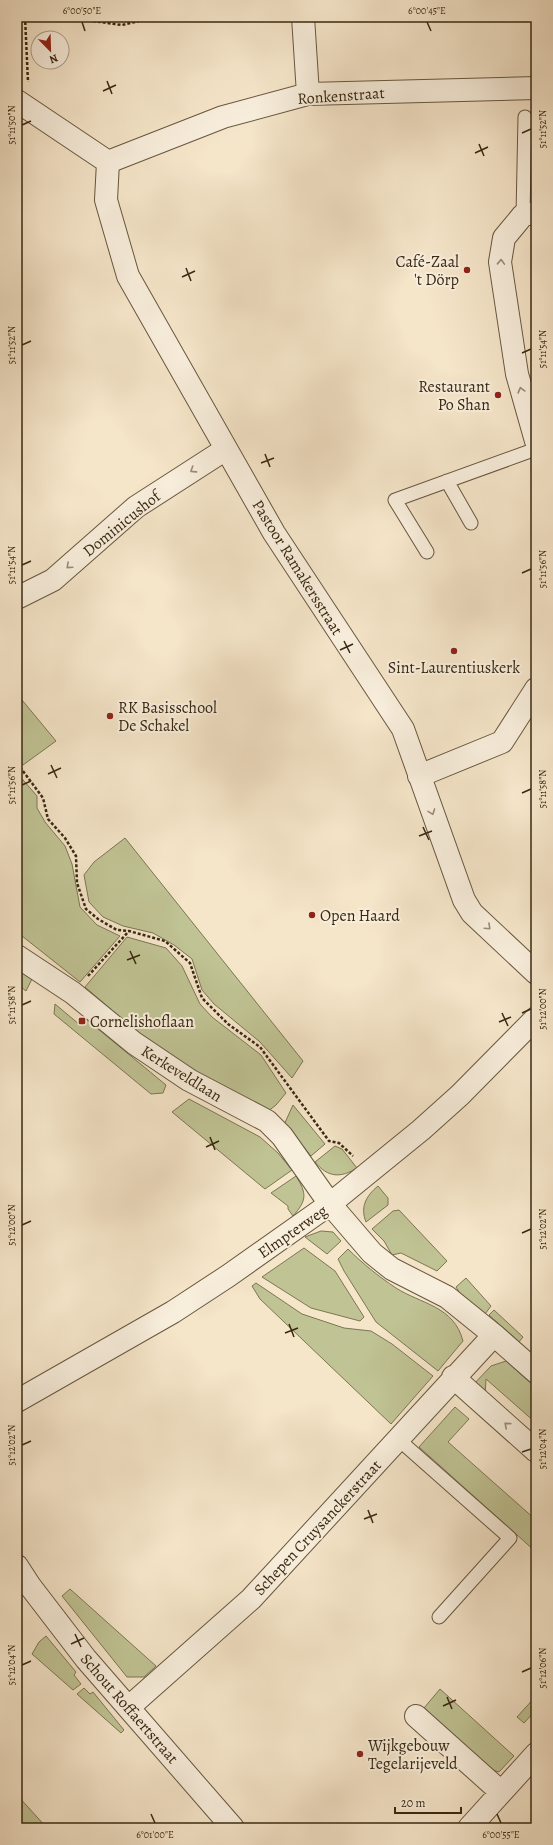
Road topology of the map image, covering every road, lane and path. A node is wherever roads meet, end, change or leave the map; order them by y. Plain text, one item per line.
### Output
1 (25, 17) edge
2 (63, 17) edge
3 (156, 17) edge
4 (303, 17) edge
5 (536, 88) edge
6 (308, 94) junction
7 (18, 102) edge
8 (525, 117) dead end
9 (108, 162) junction
10 (530, 214) edge
11 (536, 441) edge
12 (226, 449) junction
13 (536, 449) edge
14 (447, 481) junction
15 (471, 523) dead end
16 (427, 552) dead end
17 (17, 598) edge
18 (536, 689) edge
19 (17, 763) edge
20 (419, 776) junction
21 (129, 931) junction
22 (17, 956) edge
23 (536, 973) edge
24 (73, 993) junction
25 (536, 1018) edge
26 (369, 1173) junction
27 (330, 1204) junction
28 (494, 1334) junction
29 (536, 1372) edge
30 (453, 1377) junction
31 (17, 1401) edge
32 (398, 1439) junction
33 (536, 1450) edge
34 (17, 1566) edge
35 (439, 1617) dead end
36 (129, 1707) junction
37 (416, 1716) dead end
38 (536, 1754) edge
39 (502, 1792) junction
40 (233, 1828) edge
41 (469, 1828) edge

1 - 7 path
2 - 3 path
4 - 6 street
5 - 6 street, Ronkenstraat
6 - 9 street, Ronkenstraat
7 - 9 street
8 - 10 lane
9 - 12 street, Pastoor Ramakersstraat
11 -> 10 street
12 -> 17 street, Dominicushof
12 - 20 street, Pastoor Ramakersstraat
13 - 14 lane
14 - 15 lane
14 - 16 lane
18 - 20 street
19 - 21 path
20 -> 23 street, Pastoor Ramakersstraat
21 - 24 path
21 - 26 path
22 - 24 street, Kerkeveldlaan
24 - 27 street, Kerkeveldlaan
25 - 26 street, Elmpterweg
26 - 27 street, Elmpterweg
27 - 28 street, Kerkeveldlaan
27 - 31 street, Elmpterweg
28 - 29 street, Kerkeveldlaan
28 - 30 street, Schepen Cruysanckerstraat
30 - 32 street, Schepen Cruysanckerstraat
33 -> 30 street
32 - 35 lane
32 - 36 street, Schepen Cruysanckerstraat
34 - 36 street, Schout Roffaertstraat
36 - 40 street, Schout Roffaertstraat
37 - 39 street
38 - 39 street
39 - 41 street

